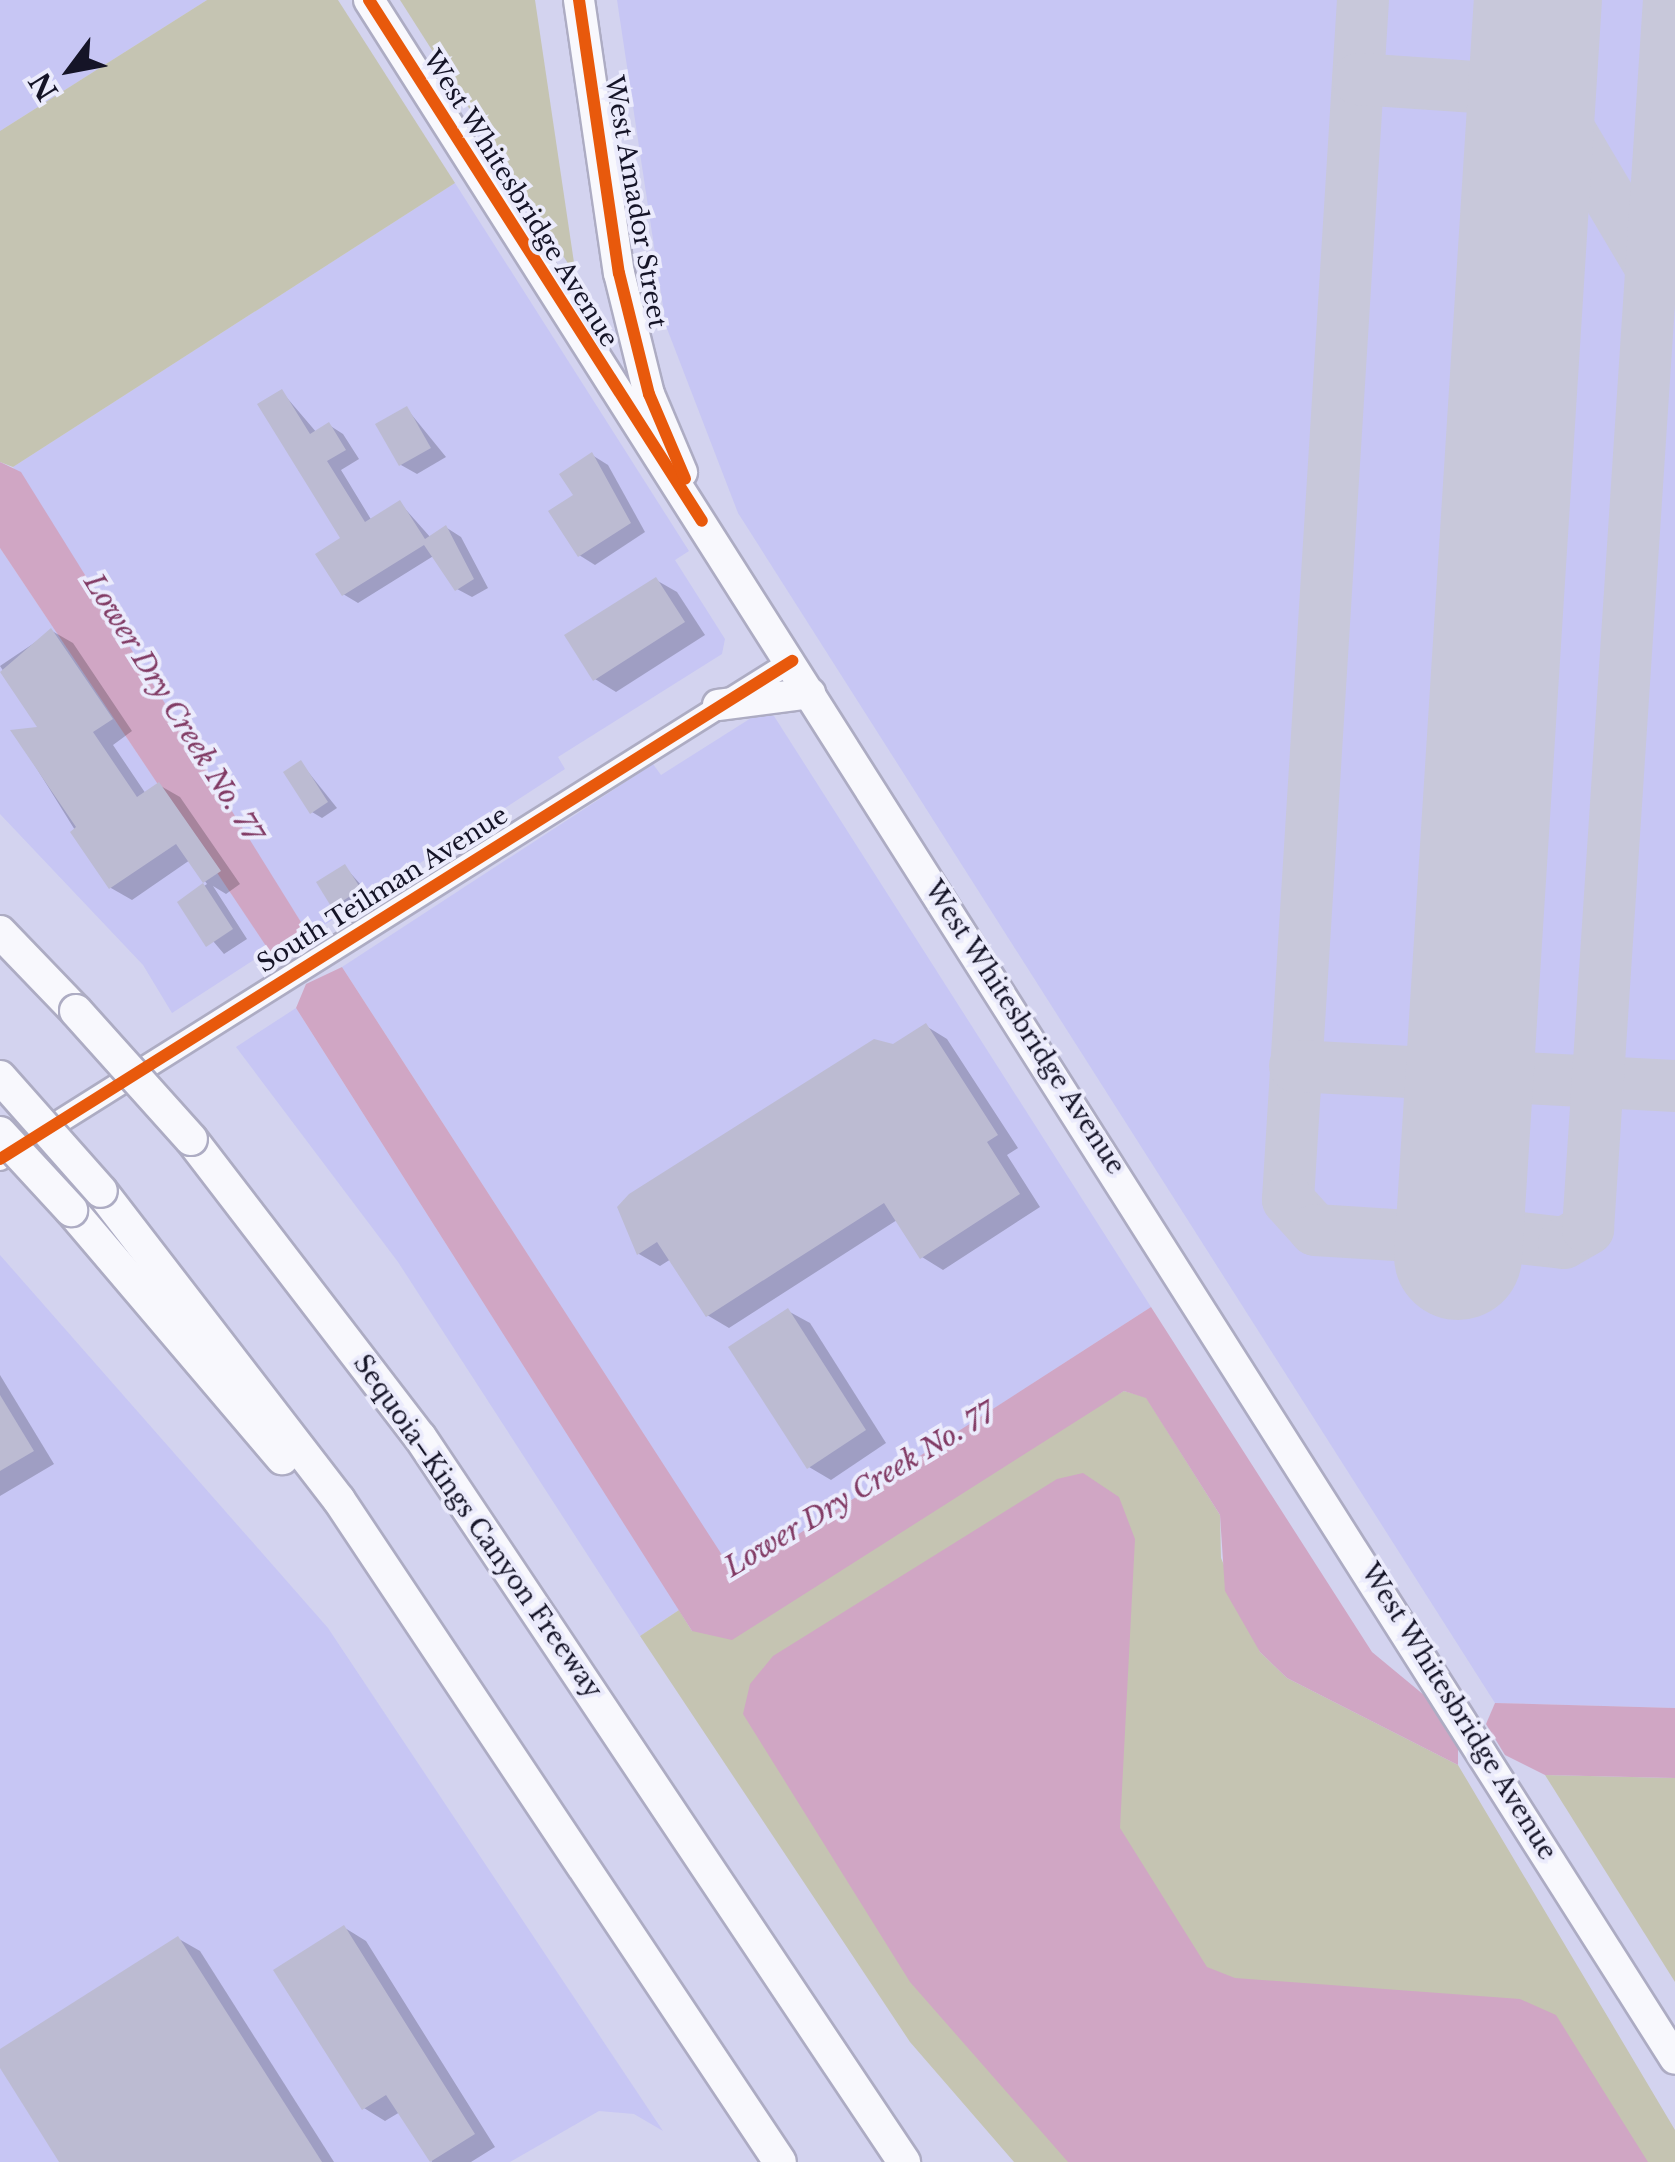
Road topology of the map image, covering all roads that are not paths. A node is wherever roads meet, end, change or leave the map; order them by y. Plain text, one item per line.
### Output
1 (369, 0) edge
2 (579, 0) edge
3 (702, 521) junction
4 (792, 661) junction
5 (810, 693) junction
6 (718, 705) junction
7 (0, 932) edge
8 (0, 1076) edge
9 (0, 1133) edge
10 (0, 1159) edge
11 (698, 2038) junction
12 (1675, 2058) edge
13 (780, 2162) edge
14 (904, 2162) edge

1 - 3 main road, West Whitesbridge Avenue
2 - 3 main road, West Amador Street
3 - 4 main road, West Whitesbridge Avenue
4 - 5 main road, West Whitesbridge Avenue
4 - 6 street, South Teilman Avenue
5 - 6 main road
5 - 12 main road, West Whitesbridge Avenue
6 - 10 street, South Teilman Avenue
7 - 14 highway, Sequoia–Kings Canyon Freeway, bridge
8 - 11 highway, bridge
9 - 11 highway, bridge
11 - 13 highway

